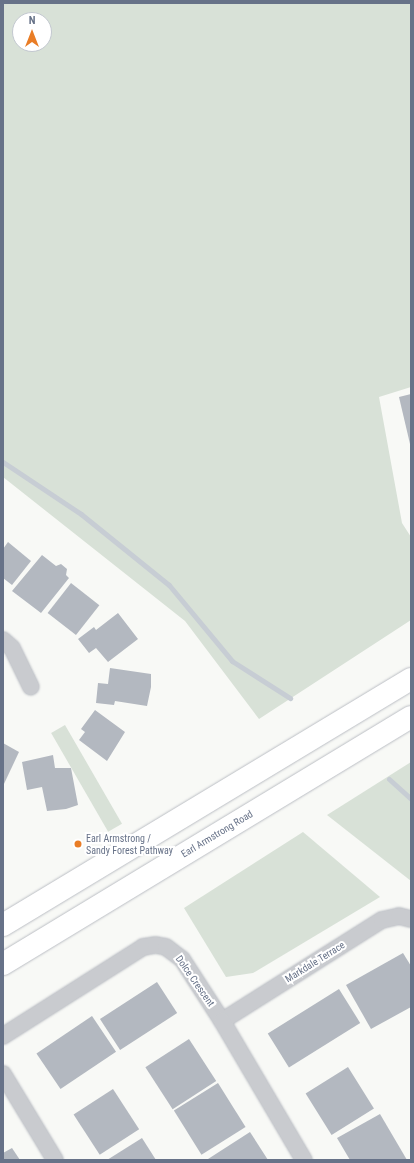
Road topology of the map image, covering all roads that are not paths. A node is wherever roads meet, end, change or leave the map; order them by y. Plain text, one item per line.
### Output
1 (3, 640) edge
2 (411, 679) edge
3 (31, 687) dead end
4 (411, 717) edge
5 (411, 919) edge
6 (3, 925) edge
7 (3, 964) edge
8 (222, 1021) junction
9 (3, 1036) edge
10 (3, 1074) edge
11 (56, 1160) edge
12 (304, 1160) edge

1 - 3 street
2 - 6 main road
4 - 7 main road, Earl Armstrong Road
5 - 8 street, Markdale Terrace
8 - 9 street, Dolce Crescent
8 - 12 street, Dolce Crescent
10 - 11 street

